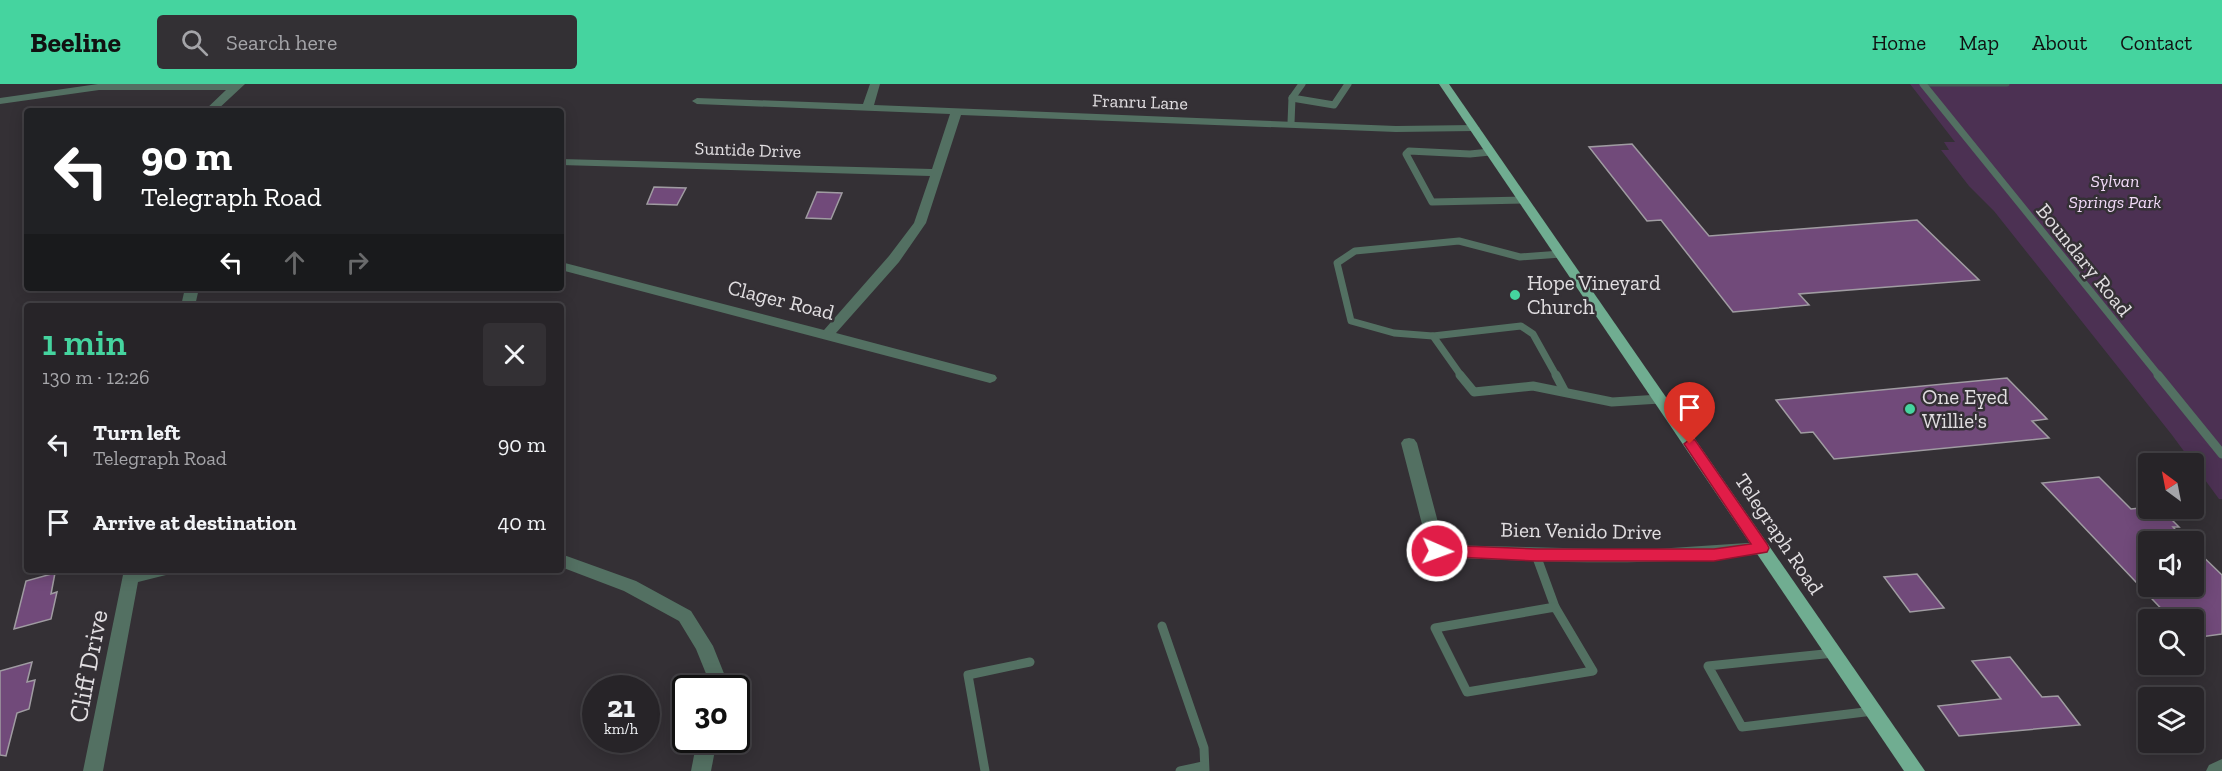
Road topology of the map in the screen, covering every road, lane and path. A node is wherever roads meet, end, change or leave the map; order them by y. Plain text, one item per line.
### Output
1 (875, 84) edge
2 (1302, 84) edge
3 (1348, 84) edge
4 (1443, 84) edge
5 (1923, 84) edge
6 (239, 86) edge
7 (1292, 98) junction
8 (0, 101) edge
9 (697, 101) dead end
10 (213, 108) edge
11 (867, 108) junction
12 (957, 111) junction
13 (1291, 123) junction
14 (1474, 128) junction
15 (1490, 152) junction
16 (564, 162) edge
17 (935, 174) junction
18 (1524, 200) junction
19 (1561, 254) junction
20 (564, 267) edge
21 (828, 334) junction
22 (1433, 336) junction
23 (990, 378) dead end
24 (1565, 392) junction
25 (1660, 399) junction
26 (1409, 443) dead end
27 (2222, 454) edge
28 (1762, 548) junction
29 (1536, 555) junction
30 (564, 561) edge
31 (131, 574) edge
32 (1555, 607) junction
33 (1162, 626) dead end
34 (1834, 653) junction
35 (1030, 662) dead end
36 (716, 675) edge
37 (1873, 711) junction
38 (704, 753) edge
39 (2222, 768) edge
40 (1204, 769) edge
41 (1909, 770) edge
42 (93, 771) edge
43 (701, 771) edge
44 (985, 771) edge
45 (1180, 771) edge
46 (2216, 771) edge

1 - 11 street
2 - 7 lane
3 - 7 lane
4 - 14 main road, Telegraph Road
5 - 27 lane, Boundary Road
6 - 8 street
6 - 10 street
7 - 13 lane
9 - 11 street, Franru Lane
11 - 12 street, Franru Lane
12 - 13 street, Franru Lane
12 - 17 street
13 - 14 street, Franru Lane
14 - 15 main road, Telegraph Road
15 - 18 main road, Telegraph Road
15 - 18 lane
16 - 17 street, Suntide Drive
17 - 21 street
18 - 19 main road, Telegraph Road
19 - 22 lane
19 - 25 main road, Telegraph Road
20 - 21 street, Clager Road
21 - 23 street, Clager Road
22 - 24 lane
22 - 24 lane
24 - 25 lane
25 - 28 main road, Telegraph Road
26 - 29 street, Bien Venido Drive
28 - 29 street, Bien Venido Drive
28 - 34 main road, Telegraph Road
29 - 32 lane
30 - 36 street
31 - 42 street, Cliff Drive
32 - 32 lane
33 - 40 lane
34 - 37 main road, Telegraph Road
34 - 37 lane
35 - 44 lane
37 - 41 main road, Telegraph Road
38 - 43 street
39 - 46 street
40 - 45 lane

